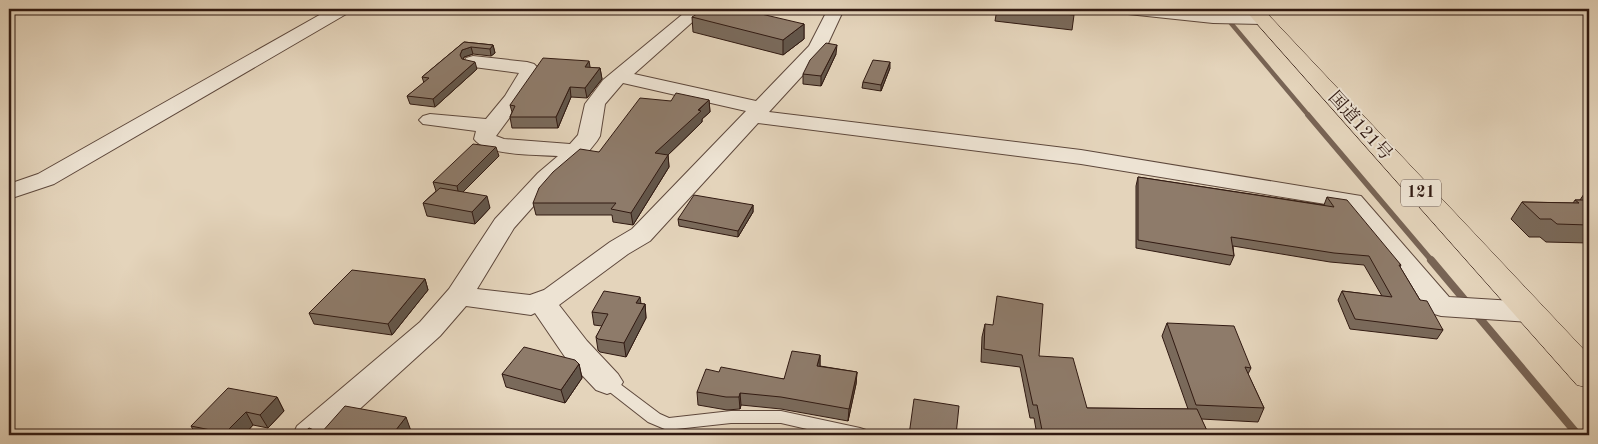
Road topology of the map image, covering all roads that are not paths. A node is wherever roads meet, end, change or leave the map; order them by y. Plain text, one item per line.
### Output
1 (342, 9) edge
2 (699, 9) edge
3 (836, 9) edge
4 (1128, 9) edge
5 (1257, 14) edge
6 (473, 62) edge
7 (619, 76) junction
8 (756, 112) junction
9 (430, 120) dead end
10 (491, 126) junction
11 (577, 151) junction
12 (9, 192) edge
13 (459, 296) junction
14 (542, 302) junction
15 (1531, 312) junction
16 (1589, 376) edge
17 (607, 382) joint
18 (309, 435) edge
19 (860, 435) edge

1 - 12 street
2 - 7 street
3 - 8 street
4 - 5 street
5 - 15 highway, 国道121号 / 121
6 - 10 street
7 - 8 street
7 - 11 street
8 - 14 street
8 - 15 street
9 - 10 street
10 - 11 street
11 - 13 street
13 - 14 street
13 - 18 street
14 - 17 street
15 - 16 highway, 国道121号 / 121
17 - 19 lane

